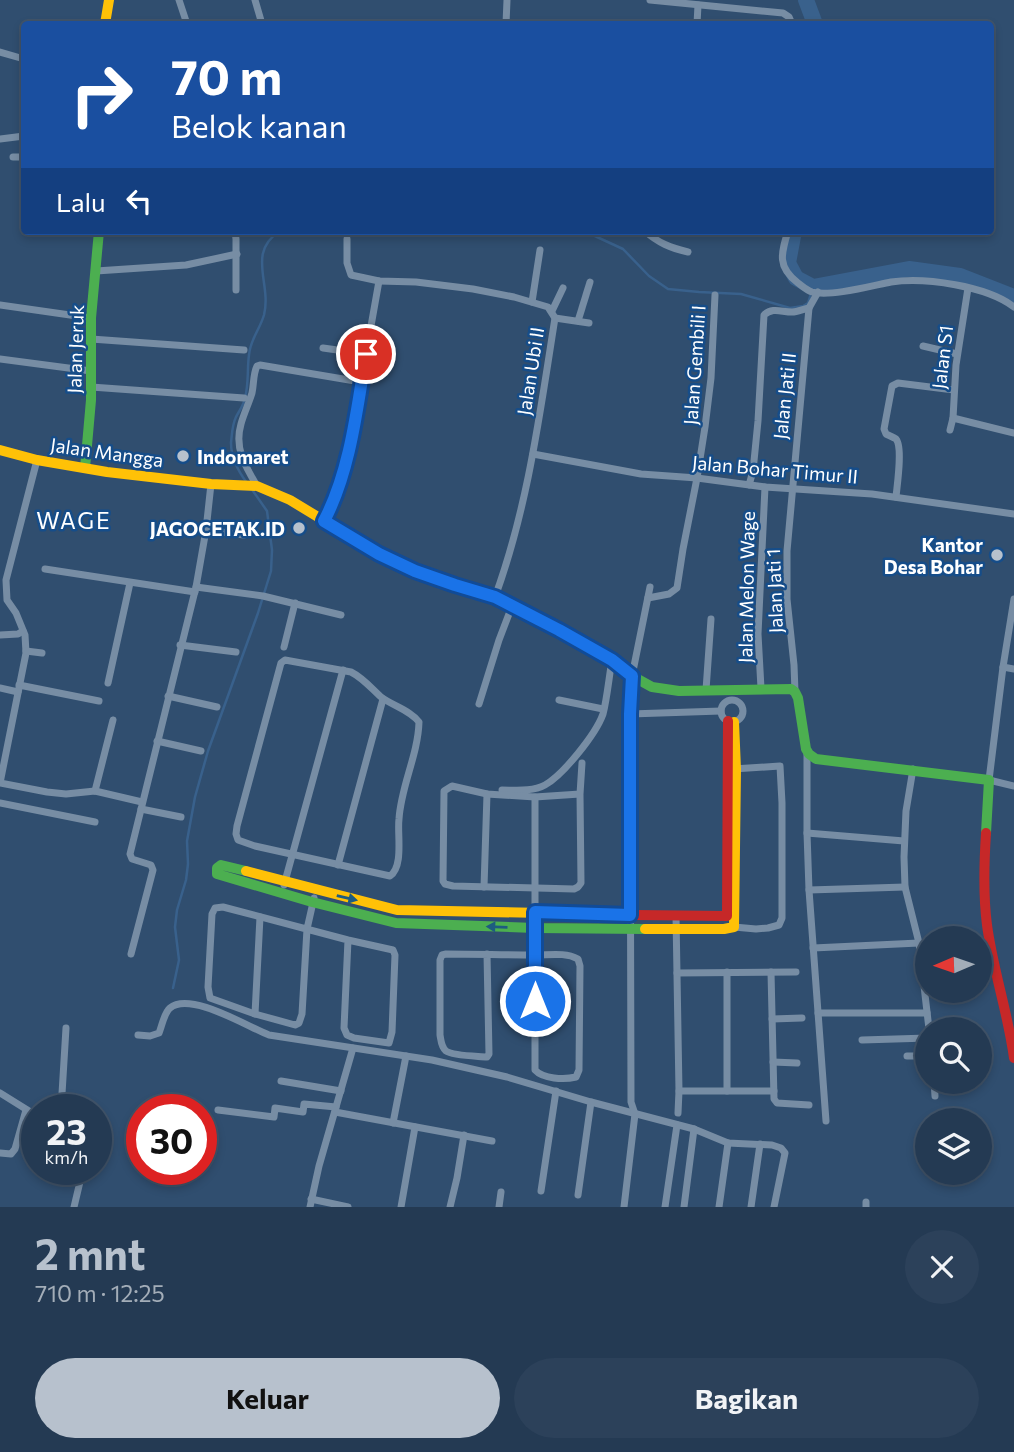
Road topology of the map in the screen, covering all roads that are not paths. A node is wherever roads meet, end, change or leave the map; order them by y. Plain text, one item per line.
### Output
1 (109, 0) edge
2 (179, 0) edge
3 (255, 0) edge
4 (507, 0) edge
5 (650, 0) edge
6 (698, 5) junction
7 (106, 21) edge
8 (186, 21) edge
9 (261, 21) edge
10 (506, 21) edge
11 (697, 21) edge
12 (791, 21) edge
13 (0, 52) edge
14 (21, 58) edge
15 (21, 136) edge
16 (0, 139) edge
17 (13, 157) dead end
18 (21, 157) edge
19 (99, 235) edge
20 (235, 235) edge
21 (650, 235) edge
22 (787, 235) edge
23 (347, 239) dead end
24 (540, 250) dead end
25 (688, 252) dead end
26 (237, 254) junction
27 (96, 271) junction
28 (379, 281) junction
29 (590, 282) dead end
30 (564, 288) dead end
31 (968, 288) junction
32 (236, 290) dead end
33 (814, 292) junction
34 (715, 295) dead end
35 (532, 302) junction
36 (0, 305) edge
37 (809, 307) junction
38 (1014, 307) edge
39 (553, 315) junction
40 (91, 318) junction
41 (578, 321) junction
42 (589, 323) dead end
43 (91, 339) junction
44 (923, 346) dead end
45 (323, 348) dead end
46 (244, 350) dead end
47 (366, 354) junction
48 (957, 354) junction
49 (0, 359) edge
50 (91, 371) junction
51 (361, 383) junction
52 (91, 387) junction
53 (954, 390) junction
54 (244, 398) dead end
55 (953, 418) junction
56 (950, 430) dead end
57 (1014, 433) edge
58 (0, 450) edge
59 (533, 454) junction
60 (37, 460) junction
61 (85, 468) junction
62 (697, 478) junction
63 (211, 484) junction
64 (253, 485) junction
65 (749, 485) junction
66 (765, 487) junction
67 (791, 488) junction
68 (896, 497) junction
69 (1014, 514) edge
70 (324, 521) junction
71 (206, 530) junction
72 (244, 535) dead end
73 (45, 569) dead end
74 (130, 583) junction
75 (650, 587) dead end
76 (195, 589) junction
77 (495, 597) junction
78 (648, 598) junction
79 (1014, 599) edge
80 (295, 603) junction
81 (512, 606) junction
82 (341, 615) dead end
83 (710, 619) dead end
84 (23, 631) junction
85 (0, 635) edge
86 (180, 645) junction
87 (284, 647) dead end
88 (26, 651) junction
89 (236, 652) dead end
90 (42, 653) dead end
91 (612, 660) junction
92 (1003, 667) junction
93 (1014, 669) edge
94 (343, 670) junction
95 (632, 676) junction
96 (108, 683) dead end
97 (0, 688) edge
98 (19, 688) junction
99 (761, 688) junction
100 (706, 690) junction
101 (795, 692) junction
102 (730, 695) junction
103 (168, 696) junction
104 (383, 699) junction
105 (559, 700) dead end
106 (99, 701) dead end
107 (479, 704) dead end
108 (217, 707) dead end
109 (603, 709) junction
110 (721, 711) junction
111 (630, 714) junction
112 (113, 720) dead end
113 (731, 721) junction
114 (157, 741) junction
115 (201, 751) dead end
116 (807, 753) junction
117 (582, 763) dead end
118 (733, 769) junction
119 (913, 769) junction
120 (989, 779) junction
121 (0, 783) edge
122 (1014, 786) edge
123 (95, 790) junction
124 (502, 790) dead end
125 (487, 794) junction
126 (579, 794) junction
127 (534, 797) junction
128 (0, 803) edge
129 (141, 805) junction
130 (181, 817) dead end
131 (94, 821) dead end
132 (807, 833) junction
133 (904, 841) junction
134 (732, 846) junction
135 (292, 854) junction
136 (338, 865) junction
137 (484, 887) junction
138 (905, 887) junction
139 (283, 888) junction
140 (535, 888) junction
141 (809, 890) junction
142 (314, 896) junction
143 (397, 910) junction
144 (465, 911) junction
145 (535, 912) junction
146 (630, 915) junction
147 (676, 916) junction
148 (260, 917) junction
149 (396, 923) junction
150 (465, 926) junction
151 (734, 927) junction
152 (534, 928) junction
153 (630, 928) junction
154 (307, 929) junction
155 (676, 929) junction
156 (915, 933) edge
157 (348, 940) junction
158 (915, 943) edge
159 (813, 948) junction
160 (131, 954) dead end
161 (487, 954) junction
162 (535, 955) junction
163 (727, 972) junction
164 (771, 972) junction
165 (796, 972) dead end
166 (677, 973) junction
167 (927, 1003) edge
168 (818, 1013) junction
169 (928, 1013) junction
170 (255, 1014) junction
171 (928, 1017) edge
172 (772, 1018) junction
173 (802, 1018) dead end
174 (66, 1028) dead end
175 (138, 1035) dead end
176 (915, 1038) edge
177 (862, 1040) dead end
178 (354, 1048) junction
179 (406, 1056) junction
180 (907, 1056) dead end
181 (915, 1056) edge
182 (1014, 1058) edge
183 (773, 1062) junction
184 (797, 1063) dead end
185 (281, 1081) dead end
186 (341, 1091) junction
187 (556, 1091) junction
188 (679, 1091) junction
189 (727, 1091) junction
190 (774, 1091) junction
191 (0, 1093) edge
192 (62, 1094) edge
193 (591, 1102) junction
194 (809, 1105) dead end
195 (21, 1107) edge
196 (335, 1109) junction
197 (218, 1110) dead end
198 (678, 1113) dead end
199 (635, 1114) junction
200 (826, 1121) dead end
201 (393, 1123) junction
202 (677, 1125) junction
203 (415, 1127) junction
204 (21, 1128) edge
205 (694, 1129) junction
206 (464, 1135) junction
207 (492, 1141) dead end
208 (728, 1143) junction
209 (760, 1144) junction
210 (0, 1153) edge
211 (79, 1185) edge
212 (541, 1191) dead end
213 (501, 1192) dead end
214 (578, 1195) dead end
215 (310, 1203) edge
216 (74, 1207) edge
217 (348, 1207) edge
218 (401, 1207) edge
219 (450, 1207) edge
220 (499, 1207) edge
221 (624, 1207) edge
222 (665, 1207) edge
223 (684, 1207) edge
224 (719, 1207) edge
225 (751, 1207) edge
226 (775, 1207) edge

1 - 7 street
2 - 8 street
3 - 9 street
4 - 10 street
5 - 6 street
6 - 11 street
6 - 12 street
13 - 14 street
15 - 16 street
17 - 18 street
19 - 27 street, Jalan Jeruk
20 - 26 street
21 - 25 street
22 - 33 street
23 - 28 street
24 - 35 street
26 - 27 street
26 - 32 street
27 - 40 street, Jalan Jeruk
28 - 35 street, Jalan Ubi II
28 - 47 street
29 - 41 street
30 - 39 street
31 - 33 street
31 - 38 street
31 - 48 street, Jalan S1
33 - 37 street
34 - 62 street, Jalan Gembili I
35 - 39 street, Jalan Ubi II
36 - 40 street
37 - 65 street
37 - 67 street, Jalan Jati II
39 - 41 street
39 - 59 street, Jalan Ubi II
40 - 43 street, Jalan Jeruk
41 - 42 street
43 - 46 street
43 - 50 street, Jalan Jeruk
44 - 48 street
45 - 47 street
47 - 51 street
48 - 53 street, Jalan S1
49 - 50 street
50 - 52 street, Jalan Jeruk
51 - 64 street
51 - 70 street
52 - 54 street
52 - 61 street, Jalan Jeruk
53 - 55 street, Jalan S1
53 - 68 street
55 - 56 street, Jalan S1
55 - 57 street
58 - 60 street, Jalan Mangga
59 - 62 street, Jalan Bohar Timur II
59 - 77 street, Jalan Ubi II
60 - 61 street, Jalan Mangga
60 - 84 street
61 - 63 street, Jalan Mangga
62 - 65 street, Jalan Bohar Timur II
62 - 78 street, Jalan Gembili I
63 - 64 street, Jalan Mangga
63 - 71 street
64 - 70 street, Jalan Mangga
65 - 66 street, Jalan Bohar Timur II
66 - 67 street, Jalan Bohar Timur II
66 - 99 street, Jalan Melon Wage
67 - 68 street, Jalan Bohar Timur II
67 - 101 street, Jalan Jati 1
68 - 69 street, Jalan Bohar Timur II
70 - 77 street, Jalan Mangga
71 - 72 street
71 - 76 street
73 - 74 street
74 - 76 street
74 - 96 street
75 - 78 street
76 - 80 street
76 - 86 street
77 - 81 street, Jalan Mangga
78 - 95 street
79 - 92 street
80 - 82 street
80 - 87 street
81 - 91 street, Jalan Mangga
81 - 107 street
83 - 100 street
84 - 85 street
84 - 88 street
86 - 89 street
86 - 103 street
88 - 90 street
88 - 98 street
91 - 95 street, Jalan Mangga
91 - 109 street
92 - 93 street
92 - 120 street
94 - 104 street
94 - 135 street
94 - 135 street
95 - 100 street, Jalan Mangga
95 - 111 street
97 - 98 street
98 - 106 street
98 - 121 street
99 - 101 street, Jalan Mangga
99 - 102 street, Jalan Mangga
100 - 102 street, Jalan Mangga
101 - 116 street
102 - 110 street
102 - 113 street
103 - 108 street
103 - 114 street
104 - 136 street
104 - 136 street
105 - 109 street
109 - 124 street
110 - 111 street
110 - 113 street
111 - 146 street
112 - 123 street
113 - 118 street
114 - 115 street
114 - 129 street
116 - 119 street
116 - 132 street
117 - 126 street
118 - 134 street
118 - 151 street
119 - 120 street
119 - 133 street
120 - 122 street
120 - 182 street
121 - 123 street
123 - 129 street
125 - 127 street
125 - 137 street
125 - 137 street
126 - 127 street
126 - 140 street
127 - 140 street
128 - 131 street
129 - 130 street
129 - 160 street
132 - 133 street
132 - 141 street
133 - 138 street
134 - 147 street
134 - 151 street
135 - 136 street
135 - 139 street
137 - 140 street
138 - 141 street
138 - 156 street
139 - 139 street
139 - 142 street
140 - 145 street
141 - 159 street
142 -> 143 street
142 - 149 street
142 - 154 street
143 - 144 street
143 - 149 street
144 - 145 street
144 - 150 street
145 - 146 street
145 - 152 street
146 - 147 street
146 - 153 street
147 - 155 street
148 - 154 street
148 - 170 street
148 - 170 street
149 - 150 street
152 -> 150 street
151 - 155 street
152 - 153 street
152 - 162 street
153 - 155 street
153 - 199 street
154 - 157 street
154 - 170 street
155 - 166 street
157 - 157 street
158 - 159 street
159 - 168 street
161 - 161 street
161 - 162 street
162 - 162 street
163 - 164 street
163 - 166 street
163 - 189 street
164 - 165 street
164 - 172 street
166 - 188 street
167 - 169 street
168 - 169 street
168 - 200 street
169 - 171 street
172 - 173 street
172 - 183 street
174 - 192 street
175 - 178 street
176 - 177 street
178 - 179 street
178 - 186 street
179 - 187 street
179 - 201 street
180 - 181 street
183 - 184 street
183 - 190 street
185 - 186 street
186 - 196 street
187 - 193 street
187 - 212 street
188 - 189 street
188 - 198 street
189 - 190 street
190 - 194 street
191 - 195 street
193 - 199 street
193 - 214 street
196 - 197 street
196 - 201 street
196 - 215 street
199 - 202 street
199 - 221 street
201 - 203 street
202 - 205 street
202 - 222 street
203 - 206 street
203 - 218 street
204 - 210 street
205 - 208 street
205 - 223 street
206 - 207 street
206 - 219 street
208 - 209 street
208 - 224 street
209 - 225 street
209 - 226 street
211 - 216 street
213 - 220 street
215 - 217 street

